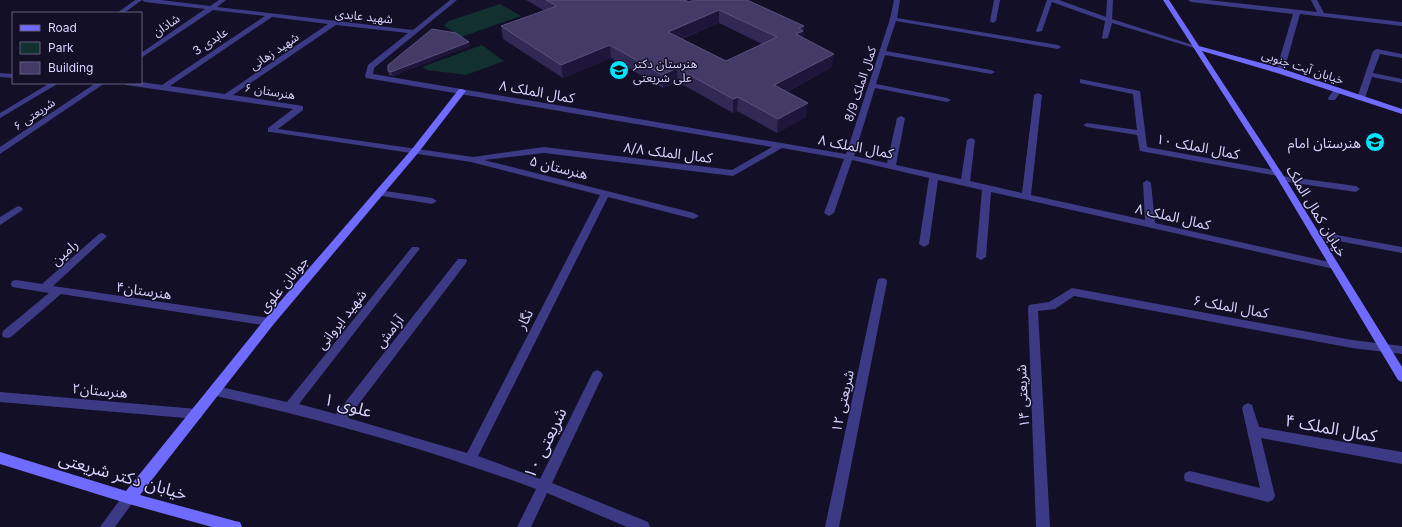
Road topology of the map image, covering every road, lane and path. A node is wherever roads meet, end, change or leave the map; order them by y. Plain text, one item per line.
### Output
1 (139, 0) edge
2 (149, 0) edge
3 (223, 0) edge
4 (454, 0) edge
5 (897, 0) edge
6 (997, 0) edge
7 (1050, 0) edge
8 (1054, 0) edge
9 (1110, 0) edge
10 (1166, 0) edge
11 (1191, 0) edge
12 (1314, 0) edge
13 (1244, 3) edge
14 (211, 8) junction
15 (121, 12) edge
16 (1297, 12) junction
17 (1322, 15) junction
18 (270, 16) junction
19 (893, 19) junction
20 (1109, 20) junction
21 (992, 21) dead end
22 (334, 24) junction
23 (1402, 24) edge
24 (1039, 31) dead end
25 (414, 32) junction
26 (1105, 38) dead end
27 (1058, 47) dead end
28 (1196, 47) junction
29 (883, 52) junction
30 (142, 55) edge
31 (1402, 56) edge
32 (991, 72) dead end
33 (1280, 72) junction
34 (1369, 74) junction
35 (0, 75) edge
36 (12, 76) edge
37 (1083, 81) dead end
38 (1402, 82) edge
39 (53, 84) edge
40 (100, 84) edge
41 (137, 84) edge
42 (872, 85) junction
43 (162, 87) junction
44 (1338, 90) junction
45 (462, 91) junction
46 (1038, 95) dead end
47 (226, 97) junction
48 (1332, 98) dead end
49 (1361, 98) junction
50 (947, 100) dead end
51 (1402, 112) edge
52 (0, 116) edge
53 (901, 118) dead end
54 (1087, 124) dead end
55 (1141, 132) junction
56 (971, 140) dead end
57 (781, 145) junction
58 (415, 150) junction
59 (0, 151) edge
60 (849, 157) junction
61 (471, 159) junction
62 (892, 166) junction
63 (934, 176) junction
64 (1280, 176) junction
65 (966, 183) junction
66 (1147, 183) dead end
67 (987, 187) junction
68 (1356, 189) dead end
69 (379, 193) junction
70 (605, 194) junction
71 (1026, 196) junction
72 (432, 200) dead end
73 (18, 209) dead end
74 (829, 213) dead end
75 (694, 216) dead end
76 (0, 222) edge
77 (1150, 224) junction
78 (1315, 234) junction
79 (102, 236) dead end
80 (924, 244) dead end
81 (415, 249) dead end
82 (1402, 250) edge
83 (981, 257) dead end
84 (462, 262) dead end
85 (1334, 266) junction
86 (882, 282) dead end
87 (16, 284) dead end
88 (44, 288) junction
89 (58, 291) junction
90 (1072, 292) joint
91 (269, 322) junction
92 (6, 334) dead end
93 (1384, 349) junction
94 (1402, 350) edge
95 (597, 375) dead end
96 (1402, 377) edge
97 (216, 391) junction
98 (0, 397) edge
99 (290, 407) junction
100 (1248, 408) dead end
101 (197, 414) junction
102 (339, 420) junction
103 (1255, 432) junction
104 (0, 458) edge
105 (1402, 458) edge
106 (470, 459) junction
107 (1190, 477) dead end
108 (544, 486) junction
109 (129, 498) junction
110 (107, 527) edge
111 (235, 527) edge
112 (524, 527) edge
113 (643, 527) edge
114 (832, 527) edge
115 (1043, 527) edge

1 - 15 street
2 - 14 street, شهید عابدی
3 - 14 street, شاذان
4 - 25 street
5 - 19 street, کمال الملک 8/9
6 - 21 street
7 - 24 street
8 - 20 street
9 - 20 street
10 - 28 main road, خیابان کمال الملک
11 - 13 street
12 - 17 street
13 - 16 street
14 - 18 street, شهید عابدی
14 - 30 street, شاذان
16 - 17 street
16 - 33 street
17 - 23 street
18 - 22 street, شهید عابدی
18 - 43 street, عابدی 3
19 - 27 street
19 - 29 street, کمال الملک 8/9
20 - 26 street
20 - 28 street
22 - 25 street, شهید عابدی
22 - 47 street, شهید زهانی
25 - 45 street, کمال الملک ۸
28 - 33 main road, خیابان آیت جنوبی
28 - 64 main road, خیابان کمال الملک
29 - 32 street
29 - 42 street, کمال الملک 8/9
31 - 34 street
33 - 44 main road, خیابان آیت جنوبی
34 - 38 street
34 - 49 street
35 - 36 street
37 - 55 street, کمال الملک ۱۰
39 - 52 street
40 - 59 street, شریعتی ۶
41 - 43 street, هنرستان ۶
42 - 50 street
42 - 60 street, کمال الملک 8/9
43 - 47 street, هنرستان ۶
44 - 48 street
44 - 49 main road, خیابان آیت جنوبی
45 - 57 street, کمال الملک ۸
45 - 58 main road, جوانان علوی
46 - 71 street
47 - 58 street, هنرستان ۶
49 - 51 main road, خیابان آیت جنوبی
53 - 62 street
54 - 55 street
55 - 64 street, کمال الملک ۱۰
56 - 65 street
57 - 60 street, کمال الملک ۸
57 - 61 street, کمال الملک ۸/۸
58 - 61 street, هنرستان ۵
58 - 69 main road, جوانان علوی
60 - 62 street, کمال الملک ۸
60 - 74 street, کمال الملک 8/9
61 - 70 street, هنرستان ۵
62 - 63 street, کمال الملک ۸
63 - 65 street, کمال الملک ۸
63 - 80 street
64 - 68 street
64 - 78 main road, خیابان کمال الملک
65 - 67 street, کمال الملک ۸
66 - 77 street
67 - 71 street, کمال الملک ۸
67 - 83 street
69 - 72 street
69 - 91 main road, جوانان علوی
70 - 75 street, هنرستان ۵
70 - 106 street, نگار
71 - 77 street, کمال الملک ۸
73 - 76 street
77 - 85 street, کمال الملک ۸
78 - 82 street
78 - 85 main road, خیابان کمال الملک
79 - 88 street, رامین
81 - 99 street, شهید ایروانی
84 - 102 street, آرامش
85 - 93 main road, خیابان کمال الملک
86 - 114 street, شریعتی ۱۲
87 - 88 street, هنرستان۴
88 - 89 street, هنرستان۴
89 - 91 street, هنرستان۴
89 - 92 street
90 - 93 street, کمال الملک ۶
90 - 115 street, شریعتی ۱۴
91 - 97 main road, جوانان علوی
93 - 94 street, کمال الملک ۶
93 - 96 main road, خیابان کمال الملک
95 - 108 street, شریعتی ۱۰
97 - 99 street, علوی ۱
97 - 101 main road, جوانان علوی
98 - 101 street, هنرستان۲
99 - 102 street, علوی ۱
100 - 103 street
101 - 109 main road, جوانان علوی
102 - 106 street, علوی ۱
103 - 105 street, کمال الملک ۴
103 - 107 street
104 - 109 main road, خیابان دکتر شریعتی
106 - 108 street, علوی ۱
108 - 112 street, شریعتی ۱۰
108 - 113 street, علوی ۱
109 - 110 street
109 - 111 main road, خیابان دکتر شریعتی

